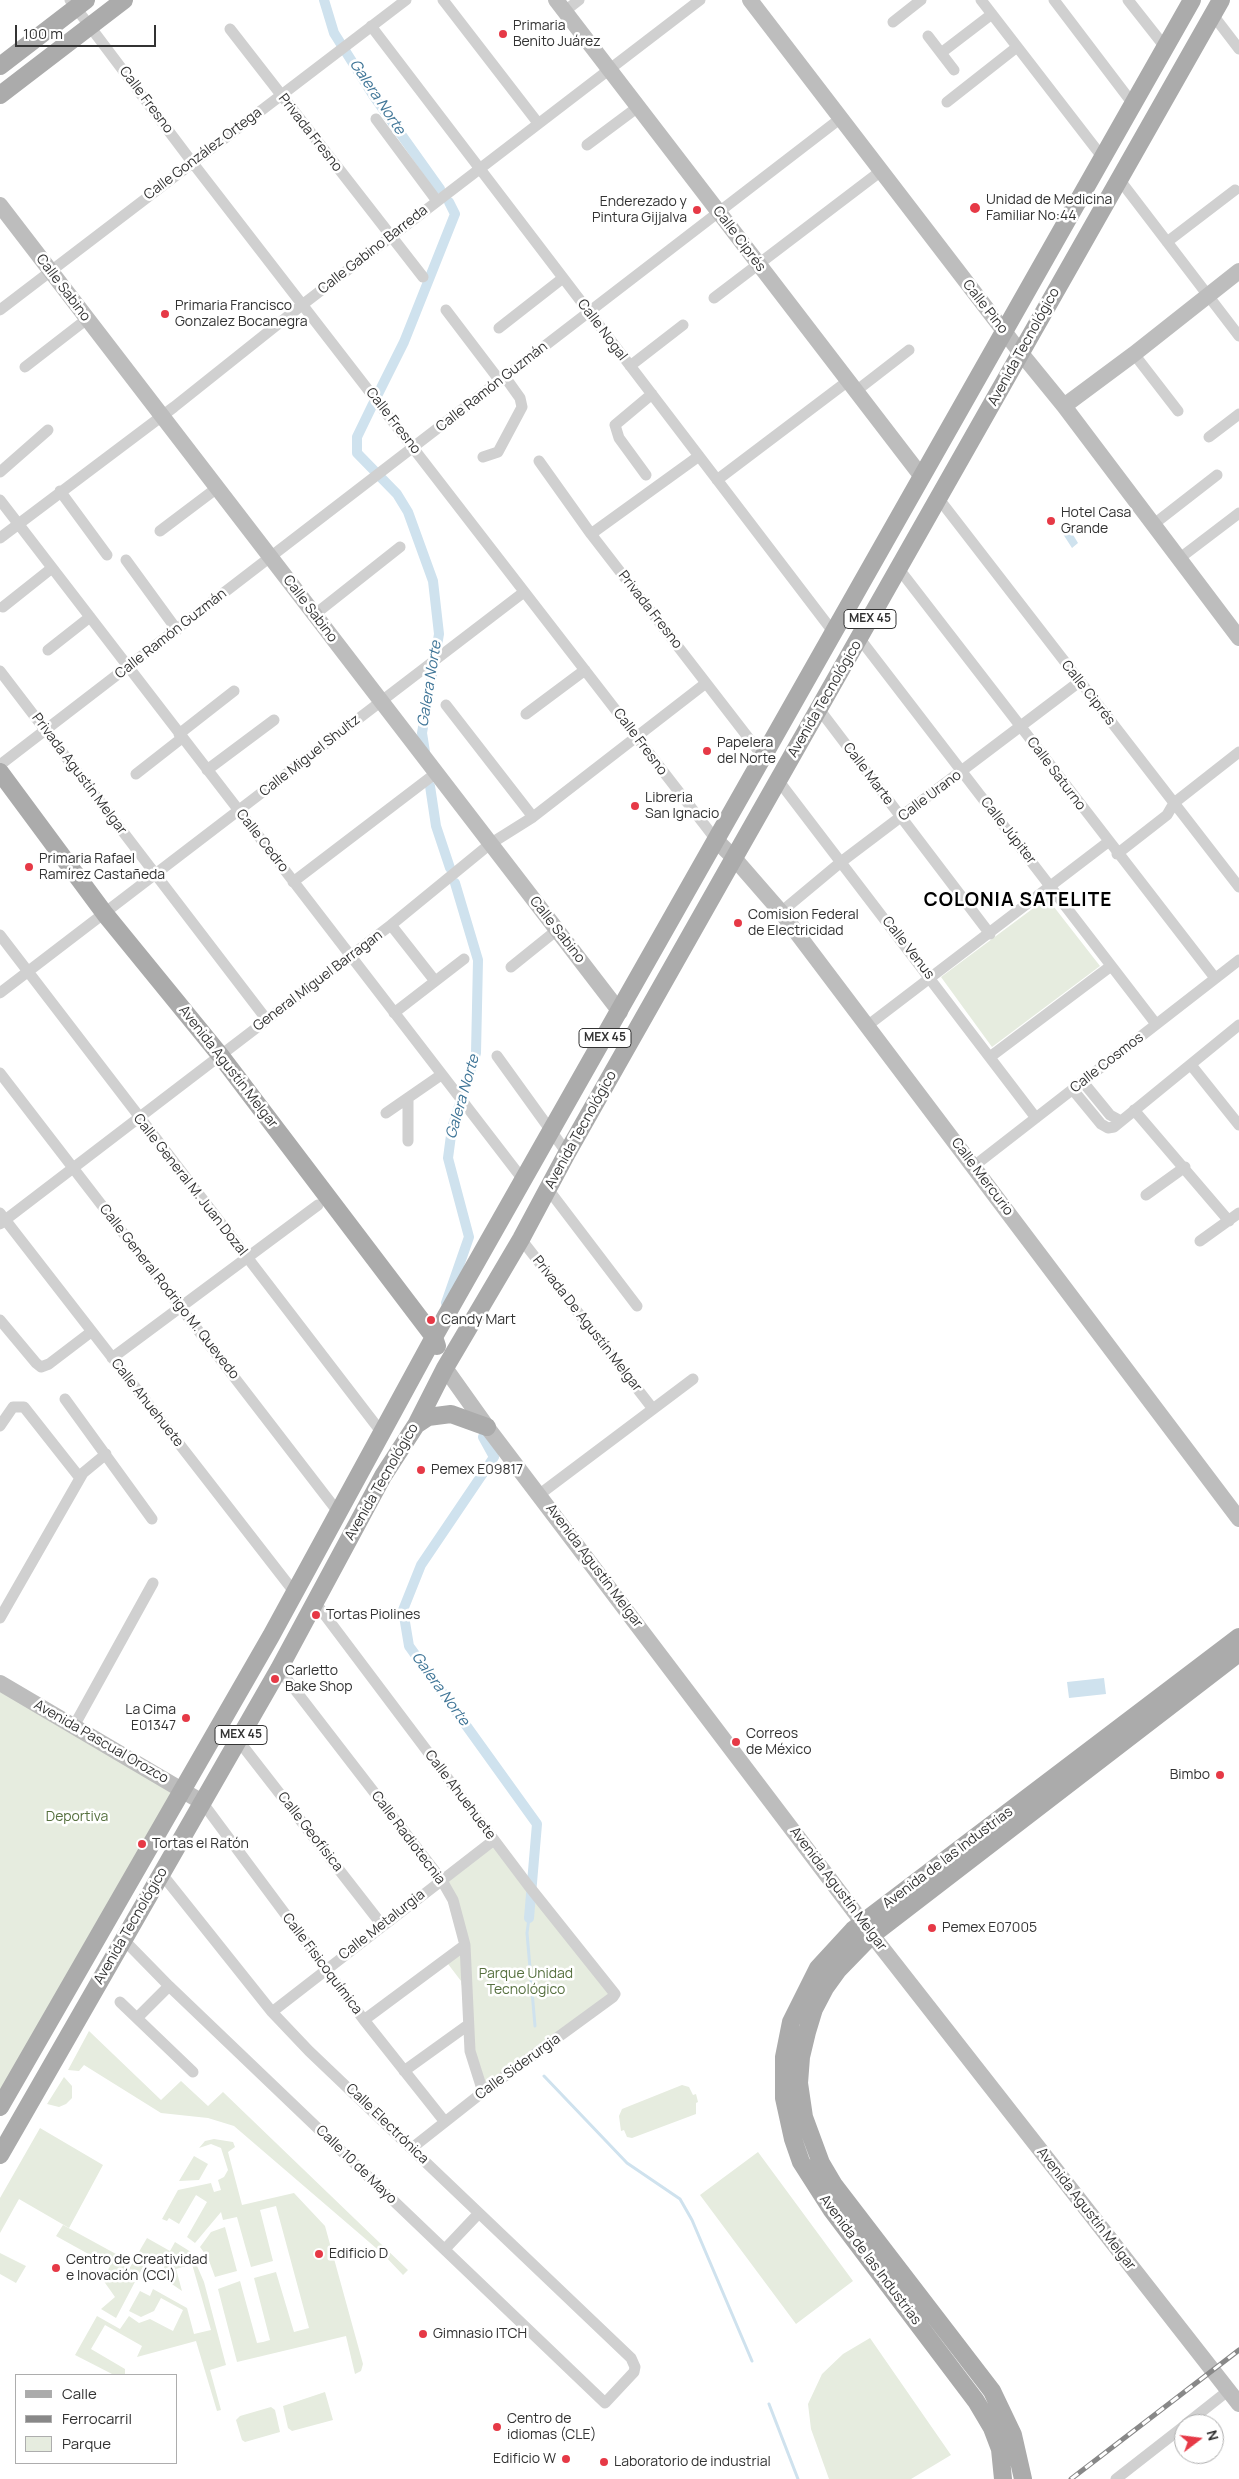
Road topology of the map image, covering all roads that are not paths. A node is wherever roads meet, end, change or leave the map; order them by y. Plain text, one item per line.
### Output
1 (124, 0) edge
2 (406, 0) edge
3 (443, 0) edge
4 (579, 0) edge
5 (700, 0) edge
6 (750, 0) edge
7 (921, 0) edge
8 (980, 0) edge
9 (1054, 0) edge
10 (1128, 0) edge
11 (1192, 0) edge
12 (77, 3) edge
13 (560, 6) edge
14 (1217, 8) edge
15 (992, 14) junction
16 (892, 22) dead end
17 (90, 26) junction
18 (230, 29) dead end
19 (366, 30) junction
20 (928, 36) dead end
21 (1017, 47) junction
22 (1165, 47) junction
23 (1239, 49) edge
24 (941, 53) junction
25 (0, 66) edge
26 (609, 69) junction
27 (954, 70) dead end
28 (0, 95) edge
29 (281, 95) junction
30 (947, 102) dead end
31 (1133, 104) junction
32 (638, 107) junction
33 (841, 118) junction
34 (376, 119) dead end
35 (538, 123) junction
36 (587, 145) dead end
37 (1103, 158) junction
38 (192, 162) junction
39 (479, 168) junction
40 (881, 170) junction
41 (1119, 179) junction
42 (1235, 190) dead end
43 (437, 201) junction
44 (2, 212) edge
45 (719, 212) junction
46 (391, 236) junction
47 (1167, 242) junction
48 (759, 265) junction
49 (50, 271) junction
50 (1239, 271) edge
51 (423, 277) dead end
52 (563, 278) junction
53 (1207, 295) junction
54 (714, 298) dead end
55 (302, 305) junction
56 (0, 310) edge
57 (446, 310) dead end
58 (589, 312) junction
59 (87, 319) junction
60 (683, 325) dead end
61 (499, 328) dead end
62 (1004, 332) junction
63 (1239, 336) edge
64 (909, 350) dead end
65 (1020, 352) junction
66 (1134, 354) junction
67 (630, 366) junction
68 (25, 367) dead end
69 (502, 379) junction
70 (852, 386) junction
71 (652, 394) junction
72 (1064, 406) junction
73 (1178, 411) dead end
74 (1239, 414) edge
75 (162, 416) junction
76 (48, 430) dead end
77 (1209, 437) dead end
78 (414, 448) junction
79 (699, 456) junction
80 (483, 457) dead end
81 (539, 461) dead end
82 (0, 472) edge
83 (646, 475) dead end
84 (1217, 475) dead end
85 (922, 478) junction
86 (717, 480) junction
87 (217, 488) junction
88 (60, 491) junction
89 (939, 499) junction
90 (0, 500) edge
91 (1239, 513) edge
92 (18, 524) junction
93 (1154, 524) junction
94 (160, 531) dead end
95 (591, 534) junction
96 (0, 538) edge
97 (400, 547) dead end
98 (107, 555) dead end
99 (270, 558) junction
100 (1180, 558) junction
101 (126, 560) dead end
102 (52, 568) junction
103 (899, 569) junction
104 (524, 592) junction
105 (3, 607) dead end
106 (314, 615) junction
107 (90, 617) junction
108 (177, 630) junction
109 (834, 633) junction
110 (860, 638) junction
111 (1239, 638) edge
112 (48, 650) dead end
113 (128, 667) junction
114 (585, 670) junction
115 (0, 671) edge
116 (1080, 682) junction
117 (706, 684) junction
118 (234, 691) dead end
119 (381, 702) junction
120 (446, 705) dead end
121 (819, 709) junction
122 (526, 714) dead end
123 (274, 720) dead end
124 (1020, 728) junction
125 (46, 731) junction
126 (181, 736) junction
127 (636, 738) junction
128 (764, 758) junction
129 (1237, 759) edge
130 (0, 765) edge
131 (207, 770) junction
132 (0, 772) edge
133 (962, 772) junction
134 (436, 773) junction
135 (136, 774) dead end
136 (778, 780) junction
137 (0, 790) edge
138 (1174, 803) junction
139 (239, 811) junction
140 (533, 817) junction
141 (902, 817) junction
142 (716, 841) junction
143 (1108, 842) junction
144 (490, 844) junction
145 (1117, 854) junction
146 (734, 858) junction
147 (841, 862) junction
148 (156, 875) junction
149 (293, 882) junction
150 (1050, 886) junction
151 (1239, 887) edge
152 (780, 912) junction
153 (100, 917) junction
154 (391, 925) junction
155 (557, 930) junction
156 (990, 934) junction
157 (0, 935) edge
158 (350, 956) junction
159 (464, 959) dead end
160 (1239, 960) edge
161 (1111, 966) junction
162 (511, 967) dead end
163 (29, 971) junction
164 (931, 978) junction
165 (1215, 978) junction
166 (435, 980) junction
167 (0, 993) edge
168 (620, 1012) junction
169 (394, 1013) junction
170 (267, 1020) junction
171 (1156, 1024) junction
172 (867, 1026) junction
173 (1237, 1026) edge
174 (497, 1056) dead end
175 (990, 1057) junction
176 (216, 1058) junction
177 (1191, 1065) junction
178 (0, 1073) edge
179 (441, 1075) junction
180 (1082, 1082) junction
181 (1073, 1090) junction
182 (408, 1098) junction
183 (1134, 1110) junction
184 (386, 1113) dead end
185 (139, 1118) junction
186 (1036, 1118) junction
187 (1121, 1121) junction
188 (1239, 1125) edge
189 (552, 1133) junction
190 (408, 1141) dead end
191 (567, 1153) junction
192 (974, 1166) junction
193 (1185, 1167) junction
194 (73, 1168) junction
195 (524, 1182) junction
196 (548, 1189) junction
197 (1146, 1195) dead end
198 (318, 1205) junction
199 (1239, 1213) edge
200 (2, 1219) edge
201 (1229, 1221) junction
202 (521, 1240) junction
203 (1200, 1241) dead end
204 (247, 1259) junction
205 (638, 1306) dead end
206 (181, 1308) junction
207 (447, 1315) junction
208 (420, 1319) junction
209 (0, 1320) edge
210 (91, 1332) junction
211 (431, 1342) junction
212 (112, 1358) junction
213 (445, 1368) junction
214 (693, 1379) dead end
215 (65, 1399) dead end
216 (653, 1408) junction
217 (416, 1425) junction
218 (0, 1426) edge
219 (487, 1427) junction
220 (382, 1433) junction
221 (106, 1454) junction
222 (80, 1478) junction
223 (540, 1494) junction
224 (338, 1512) junction
225 (152, 1519) dead end
226 (1239, 1519) edge
227 (153, 1583) dead end
228 (295, 1593) junction
229 (315, 1602) junction
230 (0, 1618) edge
231 (1239, 1637) edge
232 (1239, 1652) edge
233 (279, 1669) junction
234 (0, 1683) edge
235 (74, 1726) junction
236 (238, 1740) junction
237 (1062, 1780) junction
238 (182, 1790) junction
239 (202, 1802) junction
240 (494, 1840) junction
241 (161, 1873) junction
242 (441, 1879) junction
243 (382, 1925) junction
244 (867, 1929) junction
245 (123, 1939) junction
246 (465, 1945) junction
247 (325, 1968) junction
248 (168, 1986) junction
249 (609, 1986) joint
250 (120, 2002) dead end
251 (272, 2012) junction
252 (137, 2018) junction
253 (364, 2020) junction
254 (468, 2025) junction
255 (404, 2071) junction
256 (193, 2072) dead end
257 (483, 2092) junction
258 (0, 2107) edge
259 (445, 2122) junction
260 (412, 2148) junction
261 (0, 2155) edge
262 (479, 2213) junction
263 (445, 2249) junction
264 (631, 2358) joint
265 (1229, 2390) junction
266 (1239, 2404) edge
267 (1199, 2414) edge
268 (1174, 2434) edge
269 (1003, 2479) edge
270 (1023, 2479) edge
271 (1116, 2479) edge

1 - 17 main road
2 - 19 street, Calle González Ortega
3 - 35 street
4 - 13 street
5 - 26 street, Calle Gabino Barreda
6 - 33 main road, Calle Pino
7 - 16 street
8 - 15 street
9 - 31 street
10 - 22 street
11 - 22 main road, Avenida Tecnológico / MEX 45
12 - 17 street, Calle Fresno
12 - 25 main road
13 - 26 main road, Calle Ciprés
14 - 23 street
14 - 41 main road, Avenida Tecnológico / MEX 45
15 - 21 street
15 - 24 street
17 - 28 main road
17 - 38 street, Calle Fresno
18 - 29 street, Privada Fresno
19 - 29 street, Calle González Ortega
19 - 39 street, Calle Nogal
20 - 24 street
21 - 30 street
21 - 37 street
22 - 31 main road, Avenida Tecnológico / MEX 45
24 - 27 street
26 - 32 main road, Calle Ciprés
26 - 35 street, Calle Gabino Barreda
29 - 38 street, Calle González Ortega
29 - 46 street, Privada Fresno
31 - 37 main road, Avenida Tecnológico / MEX 45
32 - 36 street
32 - 45 main road, Calle Ciprés
33 - 40 main road, Calle Pino
33 - 45 street, Calle Ramón Guzmán
34 - 43 street
35 - 39 street, Calle Gabino Barreda
37 - 62 main road, Avenida Tecnológico / MEX 45
38 - 49 street, Calle González Ortega
38 - 55 street, Calle Fresno
39 - 43 street, Calle Gabino Barreda
39 - 52 street, Calle Nogal
40 - 48 street
40 - 62 main road, Calle Pino
41 - 47 street
41 - 65 main road, Avenida Tecnológico / MEX 45
42 - 47 street
43 - 46 street, Calle Gabino Barreda
44 - 49 main road, Calle Sabino
45 - 48 main road, Calle Ciprés
45 - 58 street, Calle Ramón Guzmán
46 - 51 street, Privada Fresno
46 - 55 street, Calle Gabino Barreda
47 - 53 street
48 - 54 street
48 - 70 main road, Calle Ciprés
49 - 56 street, Calle González Ortega
49 - 59 main road, Calle Sabino
50 - 53 main road
52 - 58 street, Calle Nogal
52 - 61 street
53 - 63 street
53 - 66 main road
55 - 75 street, Calle Gabino Barreda
55 - 78 street, Calle Fresno
57 - 69 street
58 - 67 street, Calle Nogal
58 - 69 street, Calle Ramón Guzmán
59 - 68 street
59 - 75 main road, Calle Sabino
60 - 67 street
62 - 65 main road, Calle Pino
62 - 85 main road, Avenida Tecnológico / MEX 45
64 - 70 street
65 - 72 main road, Calle Pino
65 - 89 main road, Avenida Tecnológico / MEX 45
66 - 72 main road
66 - 73 street
67 - 71 street, Calle Nogal
69 - 78 street, Calle Ramón Guzmán
69 - 80 street
70 - 85 main road, Calle Ciprés
70 - 86 street
71 - 79 street, Calle Nogal
71 - 83 street
72 - 93 main road, Calle Pino
74 - 77 street
75 - 87 main road, Calle Sabino
75 - 88 street, Calle Gabino Barreda
76 - 82 street
78 - 99 street, Calle Ramón Guzmán
78 - 104 street, Calle Fresno
79 - 86 street, Calle Nogal
79 - 95 street
81 - 95 street, Privada Fresno
84 - 93 street
85 - 109 main road, Avenida Tecnológico / MEX 45
86 - 109 street, Calle Nogal
87 - 94 street
87 - 99 main road, Calle Sabino
88 - 92 street, Calle Gabino Barreda
88 - 98 street
89 - 103 main road, Avenida Tecnológico / MEX 45
89 - 116 street, Calle Ciprés
90 - 92 street, Calle Cedro
91 - 100 street
92 - 96 street, Calle Gabino Barreda
92 - 102 street, Calle Cedro
93 - 100 main road, Calle Pino
95 - 117 street, Privada Fresno
97 - 106 street
99 - 106 main road, Calle Sabino
99 - 108 street, Calle Ramón Guzmán
100 - 111 main road, Calle Pino
101 - 108 street
102 - 105 street
102 - 107 street, Calle Cedro
103 - 110 main road, Avenida Tecnológico / MEX 45
103 - 124 street, Calle Saturno
104 - 114 street, Calle Fresno
104 - 119 street, Calle Miguel Shultz
106 - 119 main road, Calle Sabino
107 - 112 street
107 - 113 street, Calle Cedro
108 - 113 street, Calle Ramón Guzmán
109 - 128 main road, Avenida Tecnológico / MEX 45
110 - 121 main road, Avenida Tecnológico / MEX 45
110 - 133 street, Calle Júpiter
113 - 125 street, Calle Ramón Guzmán
113 - 126 street, Calle Cedro
114 - 122 street
114 - 127 street, Calle Fresno
115 - 125 street, Privada Agustín Melgar
116 - 124 street, Calle Urano
116 - 138 street, Calle Ciprés
117 - 127 street, General Miguel Barragan
117 - 128 street, Privada Fresno
118 - 126 street
119 - 134 main road, Calle Sabino
119 - 139 street, Calle Miguel Shultz
120 - 140 street
121 - 136 main road, Avenida Tecnológico / MEX 45
121 - 141 street, Calle Marte
123 - 131 street
124 - 133 street, Calle Urano
124 - 143 street, Calle Saturno
125 - 130 street, Calle Ramón Guzmán
125 - 148 street, Privada Agustín Melgar
126 - 131 street, Calle Cedro
126 - 135 street
127 - 140 street, General Miguel Barragan
127 - 142 street, Calle Fresno
128 - 142 main road, Avenida Tecnológico / MEX 45
129 - 138 street
131 - 139 street, Calle Cedro
132 - 153 main road, Avenida Agustín Melgar
133 - 141 street, Calle Urano
133 - 150 street, Calle Júpiter
134 - 144 main road, Calle Sabino
134 - 149 street
136 - 146 main road, Avenida Tecnológico / MEX 45
136 - 147 street, Calle Venus
137 - 153 main road, Avenida Agustín Melgar
138 - 145 street
138 - 151 street, Calle Ciprés
139 - 148 street, Calle Miguel Shultz
139 - 149 street, Calle Cedro
140 - 144 street, General Miguel Barragan
141 - 147 street, Calle Urano
141 - 156 street, Calle Marte
142 - 146 main road, Calle Mercurio
142 - 168 main road, Avenida Tecnológico / MEX 45
143 - 145 street, Calle Saturno
143 - 150 street
144 - 154 street, General Miguel Barragan
144 - 155 main road, Calle Sabino
145 - 165 street, Calle Saturno
146 - 152 main road, Calle Mercurio
146 - 191 main road, Avenida Tecnológico / MEX 45
147 - 152 street, Calle Urano
147 - 164 street, Calle Venus
148 - 153 street, Calle Miguel Shultz
148 - 170 street, Privada Agustín Melgar
149 - 158 street, Calle Cedro
150 - 156 street
150 - 161 street, Calle Júpiter
152 - 172 main road, Calle Mercurio
153 - 163 street, Calle Miguel Shultz
153 - 176 main road, Avenida Agustín Melgar
154 - 158 street, General Miguel Barragan
154 - 166 street
155 - 162 street
155 - 168 main road, Calle Sabino
156 - 164 street
157 - 163 street, Calle General M. Juan Dozal
158 - 169 street, Calle Cedro
158 - 170 street, General Miguel Barragan
159 - 166 street
160 - 165 street, Calle Cosmos
161 - 171 street, Calle Júpiter
161 - 175 street
163 - 167 street, Calle Miguel Shultz
163 - 185 street, Calle General M. Juan Dozal
164 - 172 street
164 - 175 street, Calle Venus
165 - 171 street, Calle Cosmos
166 - 169 street
168 - 189 main road, Avenida Tecnológico / MEX 45
169 - 179 street, Calle Cedro
170 - 176 street, General Miguel Barragan
171 - 180 street, Calle Cosmos
172 - 192 main road, Calle Mercurio
173 - 177 street
174 - 189 street
175 - 186 street, Calle Venus
176 - 185 street, General Miguel Barragan
176 - 198 main road, Avenida Agustín Melgar
176 - 208 main road, Avenida Agustín Melgar
177 - 183 street
177 - 188 street
178 - 194 street, Calle General Rodrigo M. Quevedo
179 - 182 street
179 - 195 street, Calle Cedro
180 - 181 street, Calle Cosmos
180 - 187 street
181 - 186 street, Calle Cosmos
181 - 187 street
182 - 184 street
182 - 190 street
183 - 187 street
183 - 193 street
185 - 194 street, General Miguel Barragan
185 - 204 street, Calle General M. Juan Dozal
186 - 192 street, Calle Cosmos
189 - 191 street
189 - 195 main road, Avenida Tecnológico / MEX 45
191 - 196 main road, Avenida Tecnológico / MEX 45
192 - 226 main road, Calle Mercurio
193 - 197 street
193 - 201 street
194 - 200 street, General Miguel Barragan
194 - 206 street, Calle General Rodrigo M. Quevedo
195 - 207 main road, Avenida Tecnológico / MEX 45
196 - 202 main road, Avenida Tecnológico / MEX 45
196 - 205 street
198 - 204 street
198 - 211 main road, Avenida Agustín Melgar
199 - 201 street
200 - 210 street, Calle Ahuehuete
201 - 203 street
202 - 213 main road, Avenida Tecnológico / MEX 45
202 - 216 street, Privada De Agustín Melgar
204 - 206 street
204 - 220 street, Calle General M. Juan Dozal
206 - 212 street
206 - 224 street, Calle General Rodrigo M. Quevedo
207 - 208 main road
207 - 211 main road, Avenida Tecnológico / MEX 45
208 - 211 main road, Avenida Agustín Melgar
209 - 210 street
210 - 212 street, Calle Ahuehuete
211 - 213 main road, Avenida Agustín Melgar
211 - 220 main road, Avenida Tecnológico / MEX 45
212 - 228 street, Calle Ahuehuete
213 - 217 main road, Avenida Tecnológico / MEX 45
213 - 219 main road, Avenida Agustín Melgar
214 - 216 street
215 - 221 street
216 - 223 street
217 - 219 main road
217 - 229 main road, Avenida Tecnológico / MEX 45
218 - 222 street
219 - 223 main road, Avenida Agustín Melgar
220 - 224 main road, Avenida Tecnológico / MEX 45
221 - 222 street
221 - 225 street
222 - 230 street
223 - 244 main road, Avenida Agustín Melgar
224 - 228 main road, Avenida Tecnológico / MEX 45
227 - 235 street
228 - 238 main road, Avenida Tecnológico / MEX 45
229 - 233 main road, Avenida Tecnológico / MEX 45
229 - 240 street, Calle Ahuehuete
231 - 237 main road, Avenida de las Industrias
232 - 237 main road, Avenida de las Industrias
233 - 236 main road, Avenida Tecnológico / MEX 45
233 - 242 street, Calle Radiotecnia
234 - 235 main road, Avenida Pascual Orozco
235 - 238 main road, Avenida Pascual Orozco
236 - 239 main road, Avenida Tecnológico / MEX 45
236 - 243 street, Calle Geofísica
237 - 244 main road, Avenida de las Industrias
238 - 239 main road, Avenida Pascual Orozco
238 - 258 main road, Avenida Tecnológico / MEX 45
239 - 241 main road, Avenida Tecnológico / MEX 45
239 - 247 street, Calle Fisicoquímica
240 - 242 street, Calle Metalurgia
240 - 249 street, Calle Ahuehuete
241 - 245 main road, Avenida Tecnológico / MEX 45
241 - 251 street, Calle Electrónica
242 - 243 street, Calle Metalurgia
242 - 246 street, Calle Radiotecnia
243 - 247 street, Calle Metalurgia
244 - 265 main road, Avenida Agustín Melgar
244 - 269 main road, Avenida de las Industrias
244 - 270 main road, Avenida de las Industrias
245 - 248 street, Calle 10 de Mayo
245 - 261 main road, Avenida Tecnológico / MEX 45
246 - 253 street
246 - 254 street, Calle Radiotecnia
247 - 251 street, Calle Metalurgia
247 - 253 street, Calle Fisicoquímica
248 - 252 street
248 - 263 street, Calle 10 de Mayo
249 - 257 street, Calle Siderurgia
250 - 252 street
251 - 260 street, Calle Electrónica
252 - 256 street
253 - 255 street, Calle Fisicoquímica
254 - 255 street
254 - 257 street, Calle Radiotecnia
255 - 259 street, Calle Fisicoquímica
257 - 259 street, Calle Siderurgia
259 - 260 street, Calle Siderurgia
260 - 262 street, Calle Electrónica
262 - 263 street
262 - 264 street, Calle Electrónica
263 - 264 street, Calle 10 de Mayo
265 - 266 main road, Avenida Agustín Melgar
265 - 267 street
268 - 271 street

